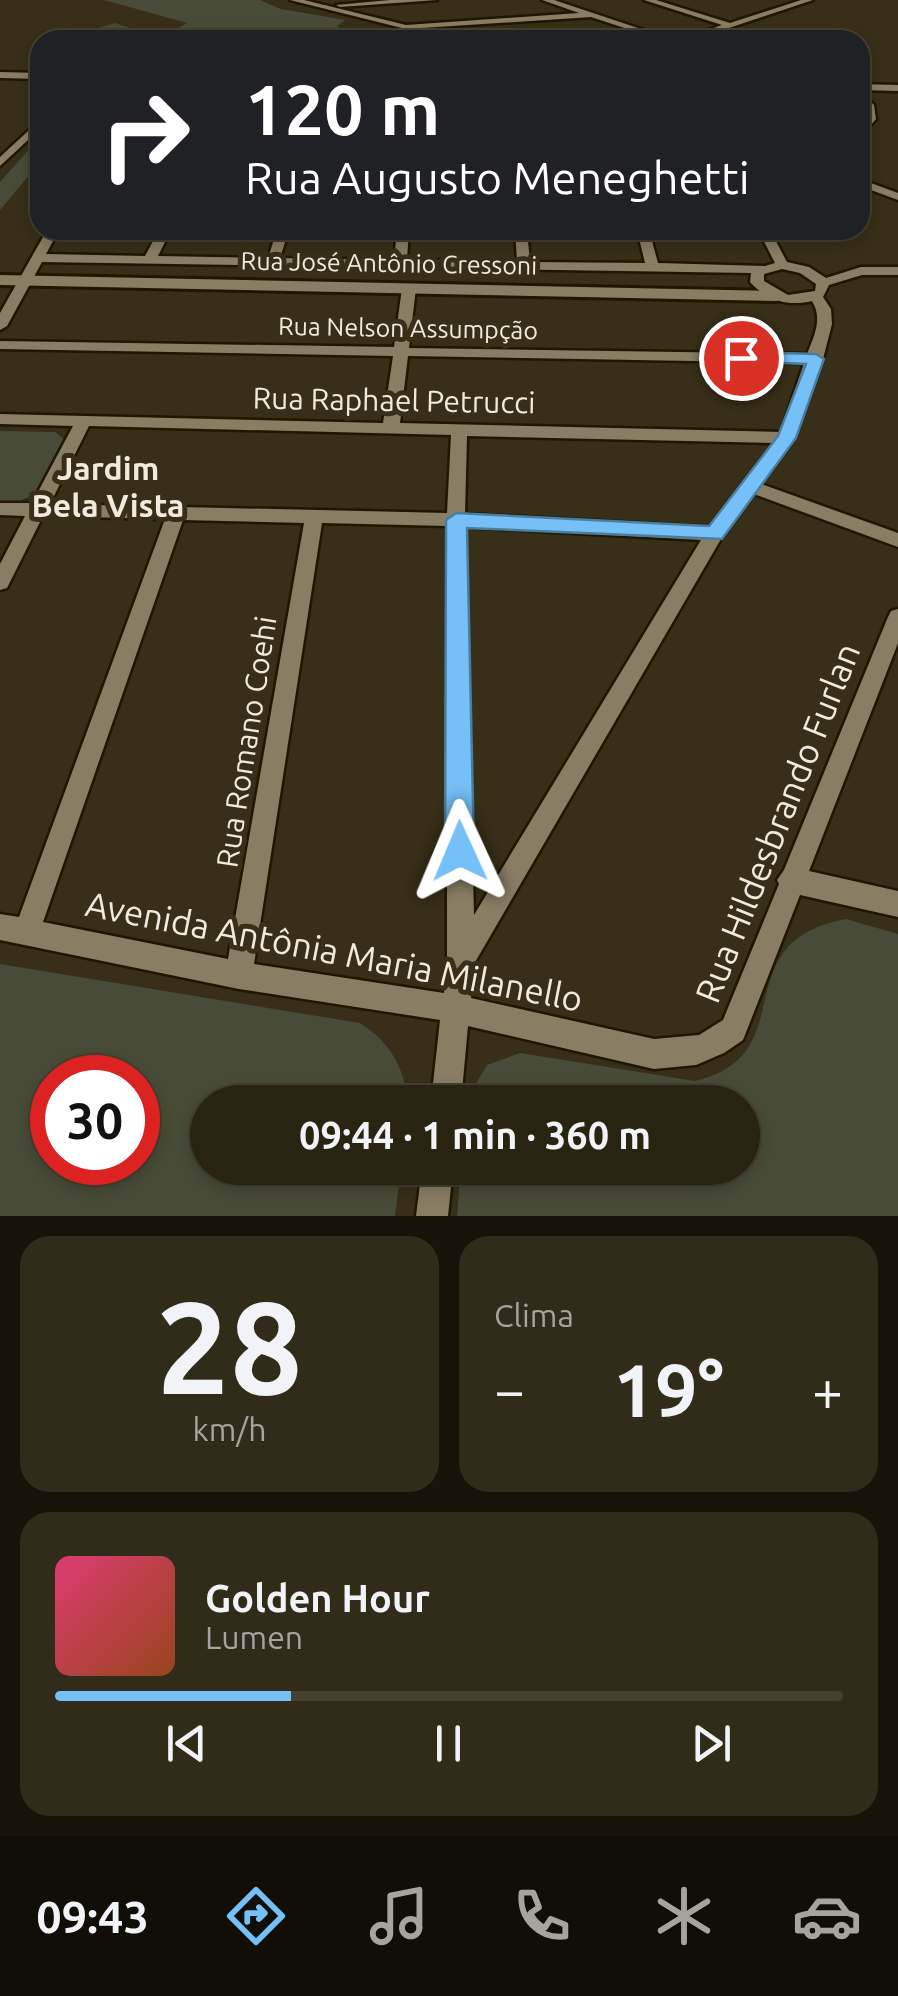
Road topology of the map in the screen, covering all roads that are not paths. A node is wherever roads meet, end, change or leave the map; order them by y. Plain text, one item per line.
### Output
1 (294, 0) edge
2 (433, 0) edge
3 (546, 0) edge
4 (648, 0) edge
5 (809, 0) edge
6 (760, 5) dead end
7 (322, 6) junction
8 (777, 10) junction
9 (591, 15) junction
10 (729, 25) junction
11 (638, 30) edge
12 (714, 30) edge
13 (0, 75) edge
14 (30, 76) edge
15 (898, 88) edge
16 (870, 89) edge
17 (30, 135) edge
18 (0, 163) edge
19 (870, 186) edge
20 (898, 198) edge
21 (47, 240) edge
22 (160, 240) edge
23 (280, 240) edge
24 (403, 240) edge
25 (522, 240) edge
26 (646, 240) edge
27 (769, 240) edge
28 (35, 258) junction
29 (150, 258) junction
30 (273, 261) junction
31 (400, 264) junction
32 (524, 265) junction
33 (782, 265) junction
34 (652, 266) junction
35 (764, 268) junction
36 (898, 271) edge
37 (0, 280) edge
38 (23, 280) junction
39 (409, 288) junction
40 (819, 290) junction
41 (777, 296) junction
42 (0, 326) edge
43 (0, 344) edge
44 (403, 350) junction
45 (816, 359) junction
46 (0, 420) edge
47 (83, 422) junction
48 (391, 427) junction
49 (459, 429) junction
50 (786, 438) junction
51 (751, 487) junction
52 (0, 510) edge
53 (40, 510) junction
54 (176, 513) junction
55 (314, 518) junction
56 (456, 520) junction
57 (714, 534) junction
58 (898, 540) edge
59 (0, 583) edge
60 (898, 617) edge
61 (790, 880) junction
62 (898, 904) edge
63 (14, 929) edge
64 (461, 961) junction
65 (239, 974) junction
66 (457, 1009) junction
67 (654, 1054) joint
68 (448, 1085) edge
69 (436, 1185) edge
70 (432, 1216) edge

1 - 7 street
2 - 7 street
3 - 9 street
4 - 10 street
5 - 8 street
6 - 8 street
7 - 9 street
8 - 10 street
9 - 11 street
10 - 12 street
13 - 14 street
15 - 16 street
17 - 18 street
19 - 20 street
21 - 28 street
22 - 29 street
23 - 30 street
24 - 31 street
25 - 32 street
26 - 34 street
27 - 33 street
28 - 29 street, Rua José Antônio Cressoni
28 - 38 street
29 - 30 street, Rua José Antônio Cressoni
30 - 31 street, Rua José Antônio Cressoni
31 - 32 street, Rua José Antônio Cressoni
32 - 34 street, Rua José Antônio Cressoni
33 - 35 street, Rua José Antônio Cressoni
33 - 40 street
34 - 35 street, Rua José Antônio Cressoni
35 - 41 street
36 - 40 street
37 - 38 street, Rua José Antônio Cressoni
38 - 39 street, Rua José Antônio Cressoni
38 - 42 street
39 - 41 street, Rua José Antônio Cressoni
39 - 44 street
40 - 41 street
40 - 45 street
43 - 44 street, Rua Nelson Assumpção
44 - 45 street, Rua Nelson Assumpção
44 - 48 street
45 - 50 street
46 - 47 street, Rua Raphael Petrucci
47 - 48 street, Rua Raphael Petrucci
47 - 53 street
48 - 49 street, Rua Raphael Petrucci
49 - 50 street, Rua Raphael Petrucci
49 - 56 street
50 - 51 street
51 - 57 street
51 - 58 street
52 - 53 street
53 - 54 street
53 - 59 street
54 - 55 street
54 - 63 street
55 - 56 street
55 - 65 street, Rua Romano Coehi
56 - 57 street
56 - 64 street
57 - 64 street
60 - 61 street, Rua Hildesbrando Furlan
61 - 62 street
61 - 67 street, Rua Hildesbrando Furlan
63 - 65 street, Avenida Antônia Maria Milanello
64 - 66 street
65 - 66 street, Avenida Antônia Maria Milanello
66 - 67 street, Avenida Antônia Maria Milanello
66 - 68 street
69 - 70 street

